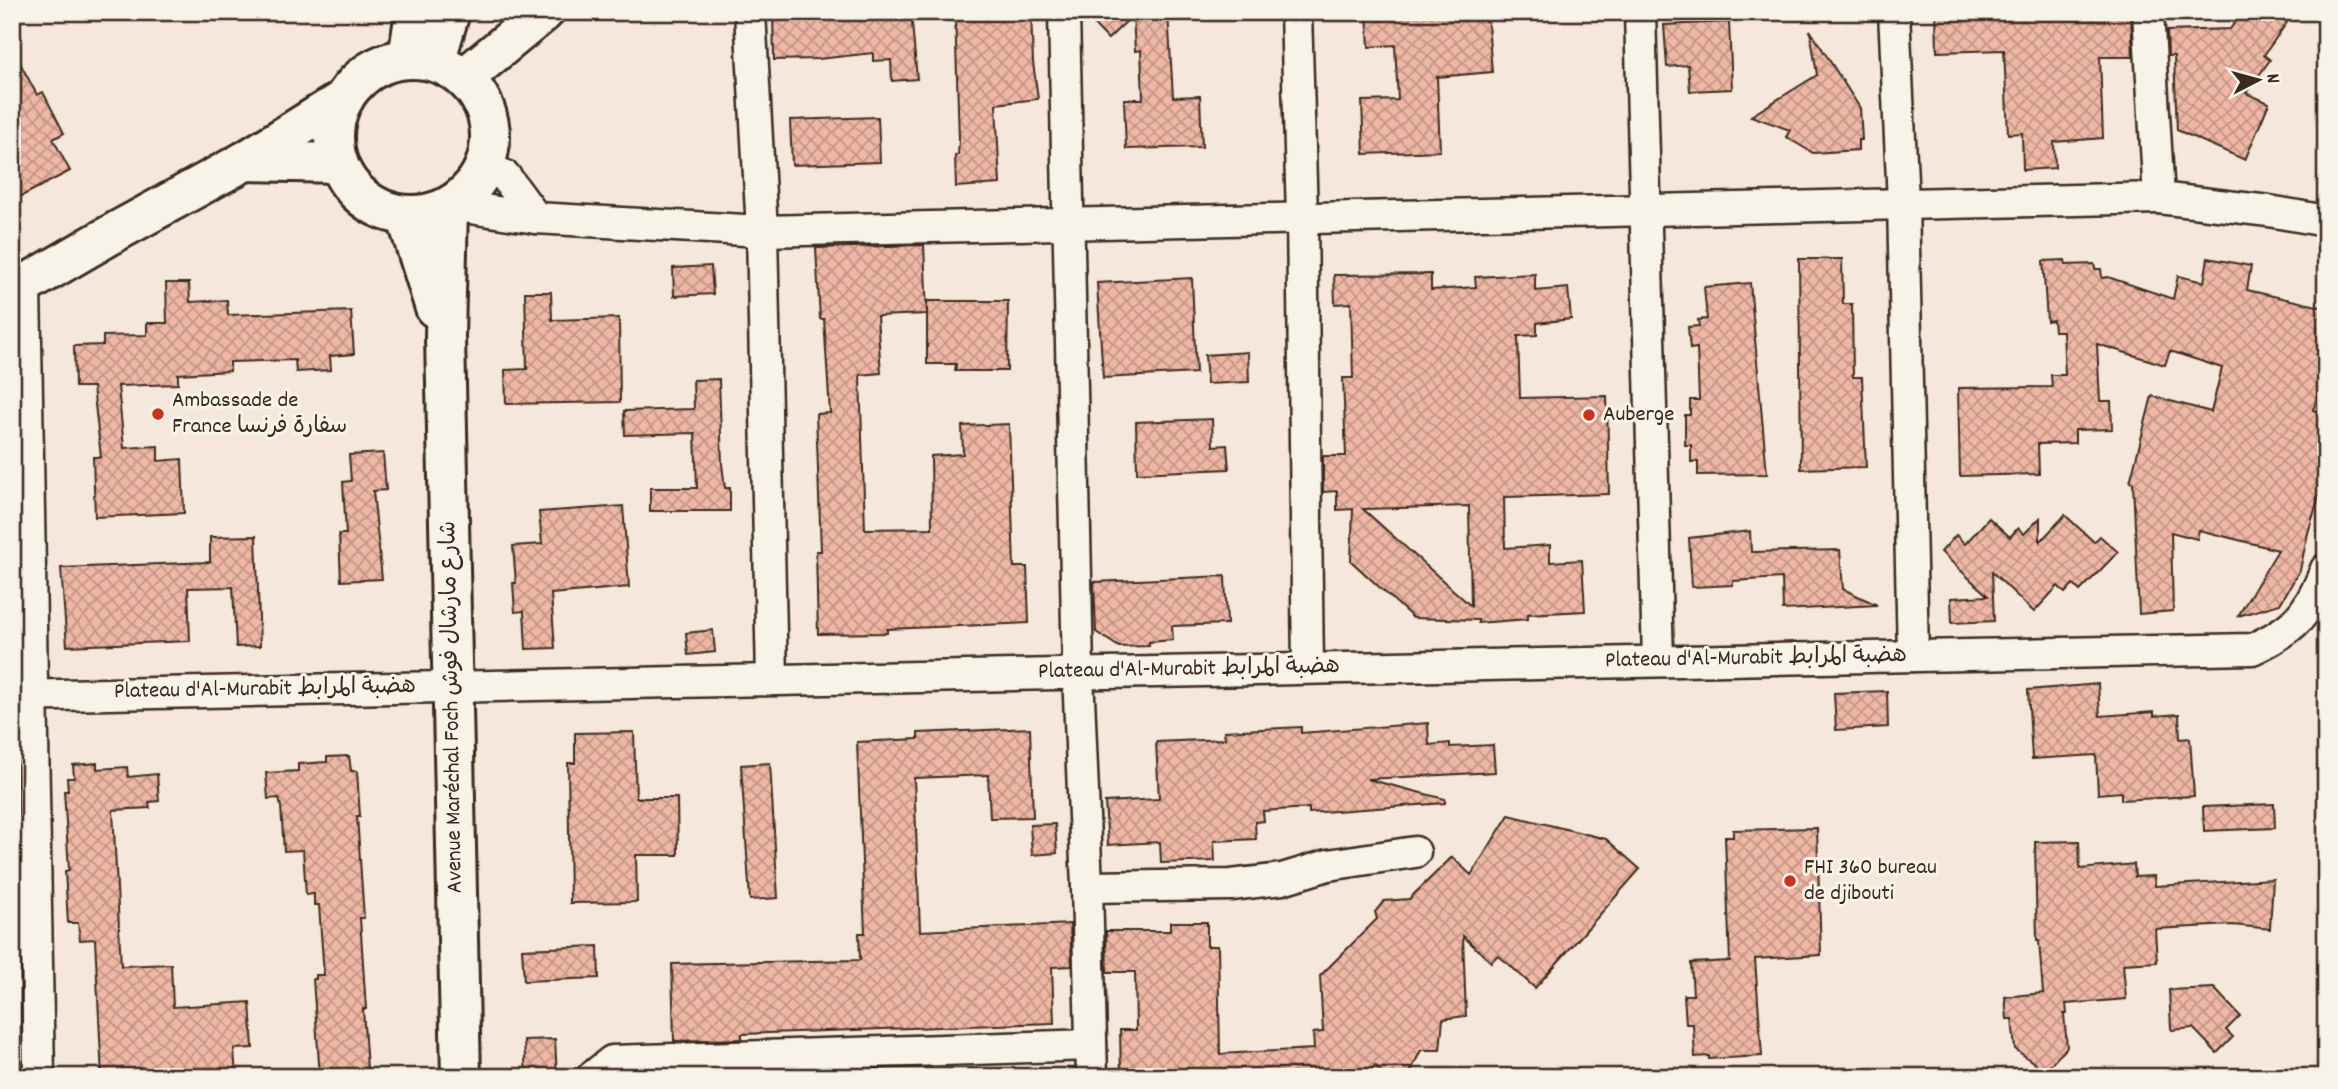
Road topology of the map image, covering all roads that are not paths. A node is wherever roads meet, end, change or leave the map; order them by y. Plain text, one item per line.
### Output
1 (415, 12) edge
2 (450, 12) edge
3 (544, 12) edge
4 (750, 12) edge
5 (1064, 12) edge
6 (1296, 12) edge
7 (1640, 12) edge
8 (1894, 12) edge
9 (2148, 12) edge
10 (436, 66) junction
11 (344, 99) junction
12 (246, 161) junction
13 (338, 163) junction
14 (485, 166) junction
15 (2158, 198) junction
16 (1903, 202) junction
17 (450, 206) junction
18 (1645, 209) junction
19 (406, 215) junction
20 (1302, 217) junction
21 (536, 218) junction
22 (2326, 221) edge
23 (1069, 223) junction
24 (762, 231) junction
25 (18, 289) edge
26 (444, 337) junction
27 (2326, 569) edge
28 (1913, 656) junction
29 (1658, 660) junction
30 (1308, 668) junction
31 (1079, 673) junction
32 (772, 679) junction
33 (452, 686) junction
34 (22, 695) edge
35 (1415, 852) dead end
36 (1087, 887) junction
37 (1091, 1045) junction
38 (39, 1077) edge
39 (461, 1077) edge
40 (592, 1077) edge
41 (1092, 1077) edge

1 - 10 street
2 - 10 street
3 - 10 street
4 - 24 street
5 - 23 street
6 - 20 street
7 - 18 street
8 - 16 street
9 - 15 street
10 - 11 street
10 - 14 street
11 - 12 street
11 - 13 street
12 - 13 street
12 - 25 street
13 - 19 street
14 - 17 street
14 - 21 street
15 - 16 street
15 - 22 street
16 - 18 street
16 - 28 street
17 - 19 street
17 - 21 street
17 - 26 street
18 - 20 street
18 - 29 street
19 - 26 street
20 - 23 street
20 - 30 street
21 - 24 street
23 - 24 street
23 - 31 street
24 - 32 street
25 - 34 street
26 - 33 street, Avenue Maréchal Foch شارع مارشال فوش
27 - 28 street, Plateau d'Al-Murabit هضبة المرابط
28 - 29 street, Plateau d'Al-Murabit هضبة المرابط
29 - 30 street, Plateau d'Al-Murabit هضبة المرابط
30 - 31 street, Plateau d'Al-Murabit هضبة المرابط
31 - 32 street, Plateau d'Al-Murabit هضبة المرابط
31 - 36 street
32 - 33 street, Plateau d'Al-Murabit هضبة المرابط
33 - 34 street, Plateau d'Al-Murabit هضبة المرابط
33 - 39 street, Avenue Maréchal Foch شارع مارشال فوش
34 - 38 street
35 - 36 street
36 - 37 street
37 - 40 street
37 - 41 street

